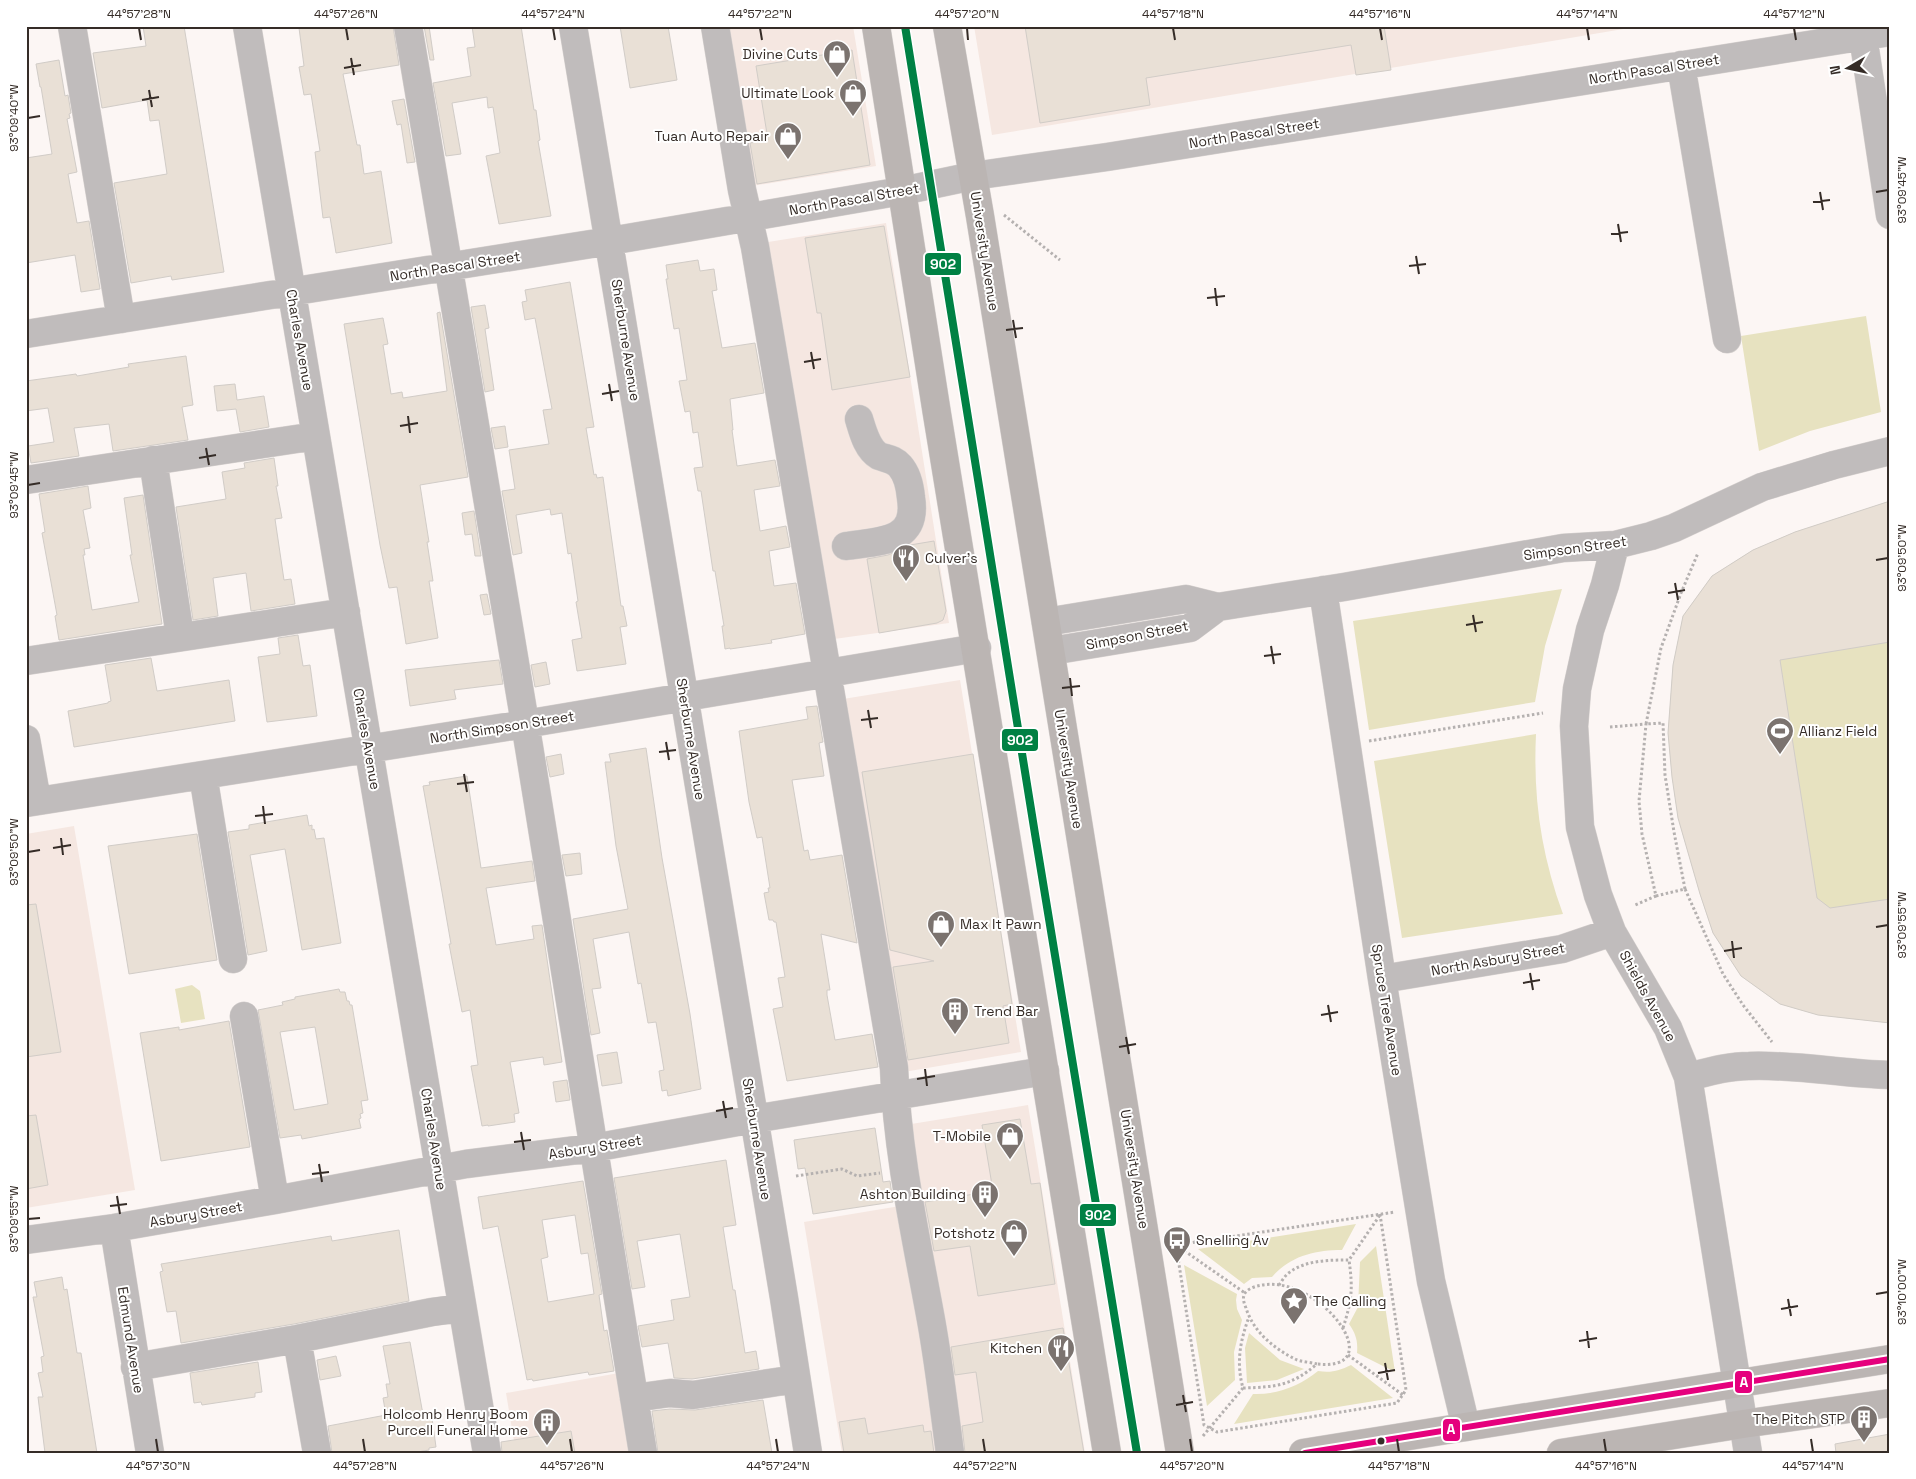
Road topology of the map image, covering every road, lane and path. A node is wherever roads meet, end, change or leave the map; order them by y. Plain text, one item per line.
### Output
1 (72, 26) edge
2 (247, 26) edge
3 (408, 26) edge
4 (573, 26) edge
5 (715, 26) edge
6 (876, 26) edge
7 (947, 26) edge
8 (1890, 32) edge
9 (1863, 36) junction
10 (1682, 65) junction
11 (973, 176) junction
12 (902, 191) junction
13 (1000, 212) dead end
14 (1890, 215) edge
15 (748, 218) junction
16 (610, 241) junction
17 (1060, 260) dead end
18 (448, 267) junction
19 (292, 291) junction
20 (121, 319) junction
21 (26, 334) edge
22 (1727, 339) dead end
23 (859, 420) dead end
24 (316, 436) junction
25 (1890, 451) edge
26 (153, 460) junction
27 (26, 480) edge
28 (846, 546) dead end
29 (1615, 546) junction
30 (1698, 553) dead end
31 (1323, 590) junction
32 (1218, 607) junction
33 (346, 612) junction
34 (1046, 622) junction
35 (180, 636) junction
36 (977, 648) junction
37 (1051, 651) junction
38 (26, 661) edge
39 (828, 673) junction
40 (684, 697) junction
41 (1543, 713) dead end
42 (525, 724) junction
43 (1646, 724) junction
44 (1610, 727) dead end
45 (26, 739) edge
46 (1366, 741) dead end
47 (368, 749) junction
48 (203, 775) junction
49 (32, 802) edge
50 (1685, 889) junction
51 (1656, 896) junction
52 (1636, 905) dead end
53 (1612, 932) junction
54 (233, 959) dead end
55 (1382, 978) junction
56 (244, 1016) dead end
57 (1774, 1045) dead end
58 (1045, 1071) junction
59 (1890, 1075) edge
60 (1688, 1076) junction
61 (895, 1096) junction
62 (754, 1119) junction
63 (593, 1148) junction
64 (439, 1169) junction
65 (883, 1172) dead end
66 (796, 1176) dead end
67 (275, 1200) junction
68 (1419, 1208) junction
69 (1380, 1214) junction
70 (114, 1228) junction
71 (26, 1240) edge
72 (1176, 1245) junction
73 (1349, 1260) junction
74 (1279, 1285) junction
75 (1245, 1293) junction
76 (462, 1308) junction
77 (1249, 1317) junction
78 (1343, 1328) junction
79 (297, 1340) junction
80 (1348, 1355) junction
81 (1890, 1359) edge
82 (1317, 1364) junction
83 (135, 1367) junction
84 (796, 1379) junction
85 (1737, 1384) junction
86 (1243, 1388) junction
87 (1403, 1395) junction
88 (634, 1398) junction
89 (1890, 1403) edge
90 (1743, 1424) junction
91 (1466, 1426) junction
92 (1210, 1428) junction
93 (1202, 1437) dead end
94 (483, 1452) edge
95 (150, 1453) edge
96 (317, 1453) edge
97 (643, 1453) edge
98 (808, 1453) edge
99 (950, 1453) edge
100 (1107, 1453) edge
101 (1180, 1453) edge
102 (1303, 1453) edge
103 (1561, 1453) edge
104 (1748, 1453) edge

1 - 20 street
2 - 19 street, Charles Avenue
3 - 18 street
4 - 16 street, Sherburne Avenue
5 - 15 street
6 - 12 main road
7 - 11 main road, University Avenue
8 - 9 street, North Pascal Street
9 - 10 street, North Pascal Street
9 - 14 street
10 - 11 street, North Pascal Street
10 - 22 street
11 - 12 street, North Pascal Street
11 - 34 main road, University Avenue
12 - 15 street, North Pascal Street
12 - 36 main road
13 - 17 path
15 - 16 street, North Pascal Street
15 - 39 street
16 - 18 street, North Pascal Street
16 - 40 street, Sherburne Avenue
18 - 19 street, North Pascal Street
18 - 42 street
19 - 20 street, North Pascal Street
19 - 24 street, Charles Avenue
20 - 21 street, North Pascal Street
23 - 28 street
24 - 26 street
24 - 33 street, Charles Avenue
25 - 29 street, Simpson Street
26 - 27 street
26 - 35 street
29 - 31 street, Simpson Street
29 - 53 street, Shields Avenue
30 - 43 path
31 - 32 street, Simpson Street
31 - 55 street, Spruce Tree Avenue
32 - 34 street, Simpson Street
32 - 37 street, Simpson Street
33 - 35 street
33 - 47 street, Charles Avenue
34 - 37 main road, University Avenue
35 - 38 street
36 - 39 street, North Simpson Street
36 - 58 main road
37 - 101 main road, University Avenue
39 - 40 street, North Simpson Street
39 - 61 street
40 - 42 street, North Simpson Street
40 - 62 street, Sherburne Avenue
41 - 46 path
42 - 47 street, North Simpson Street
42 - 63 street
43 - 44 path
43 - 50 path
43 - 51 path
45 - 49 street
47 - 48 street, North Simpson Street
47 - 64 street, Charles Avenue
48 - 49 street, North Simpson Street
48 - 54 street
50 - 51 path
50 - 57 path
51 - 52 path
53 - 55 street, North Asbury Street
53 - 60 street, Shields Avenue
55 - 68 street, Spruce Tree Avenue
56 - 67 street
58 - 61 street, Asbury Street
58 - 100 main road
59 - 60 street
60 - 85 street, Shields Avenue
61 - 62 street, Asbury Street
61 - 99 street
62 - 63 street, Asbury Street
62 - 84 street, Sherburne Avenue
63 - 64 street, Asbury Street
63 - 88 street
64 - 67 street, Asbury Street
64 - 76 street, Charles Avenue
65 - 66 path
67 - 70 street, Asbury Street
68 - 69 path
68 - 91 street, Spruce Tree Avenue
69 - 72 path
69 - 73 path
69 - 87 path
70 - 71 street, Asbury Street
70 - 83 street, Edmund Avenue
72 - 75 path
72 - 92 path
73 - 74 path
73 - 78 path
74 - 75 path
74 - 78 path
75 - 77 path
76 - 79 street
76 - 94 street, Charles Avenue
77 - 82 path
77 - 86 path
78 - 80 path
79 - 83 street
79 - 96 street
80 - 82 path
80 - 87 path
81 - 85 main road
82 - 86 path
83 - 95 street, Edmund Avenue
84 - 88 street
84 - 98 street, Sherburne Avenue
85 - 90 street, Shields Avenue
85 - 91 main road
86 - 92 path
87 - 92 path
88 - 97 street
89 - 90 main road
90 - 103 main road
90 - 104 street, Shields Avenue
91 - 102 main road
92 - 93 path

